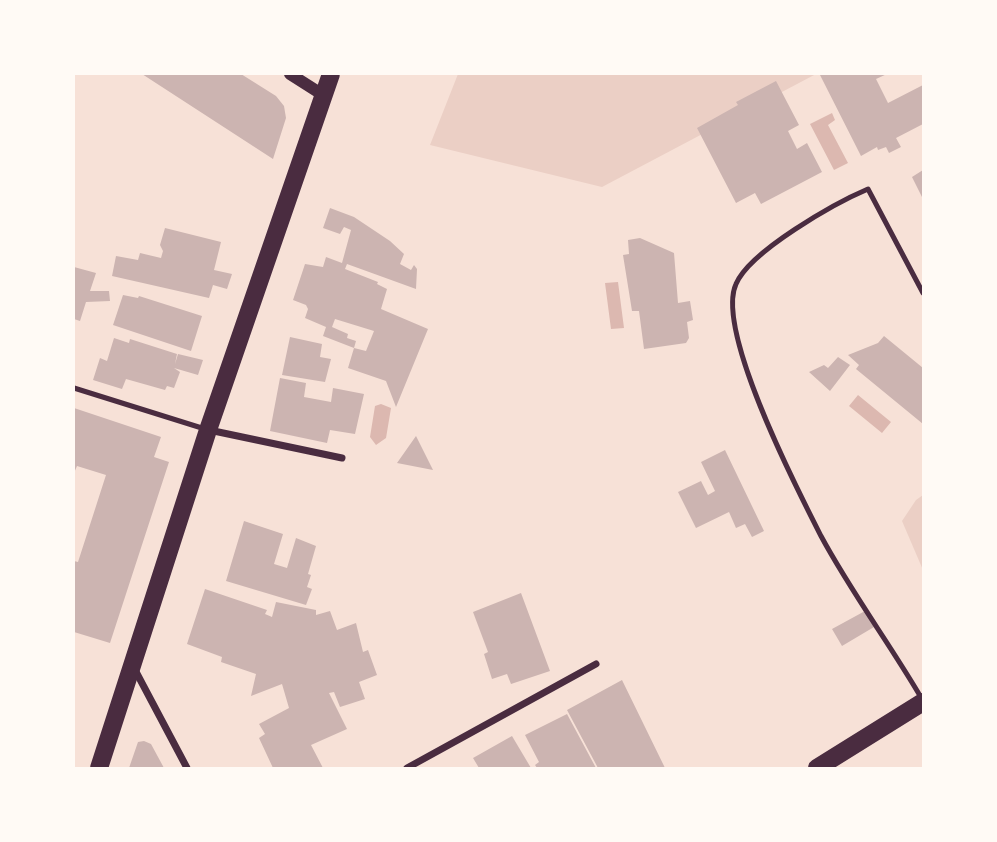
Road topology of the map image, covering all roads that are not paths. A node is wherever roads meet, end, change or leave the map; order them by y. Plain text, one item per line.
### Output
1 (290, 74) edge
2 (331, 74) edge
3 (324, 95) junction
4 (923, 293) edge
5 (74, 388) edge
6 (208, 430) junction
7 (342, 458) dead end
8 (596, 664) dead end
9 (134, 667) junction
10 (923, 702) edge
11 (840, 762) edge
12 (99, 768) edge
13 (187, 768) edge
14 (407, 768) edge
15 (817, 768) edge

1 - 3 street
2 - 3 main road
3 - 6 main road
4 - 10 lane
5 - 6 lane
6 - 7 street
6 - 9 main road
8 - 14 street
9 - 12 main road
9 - 13 street
10 - 11 main road
11 - 15 main road

